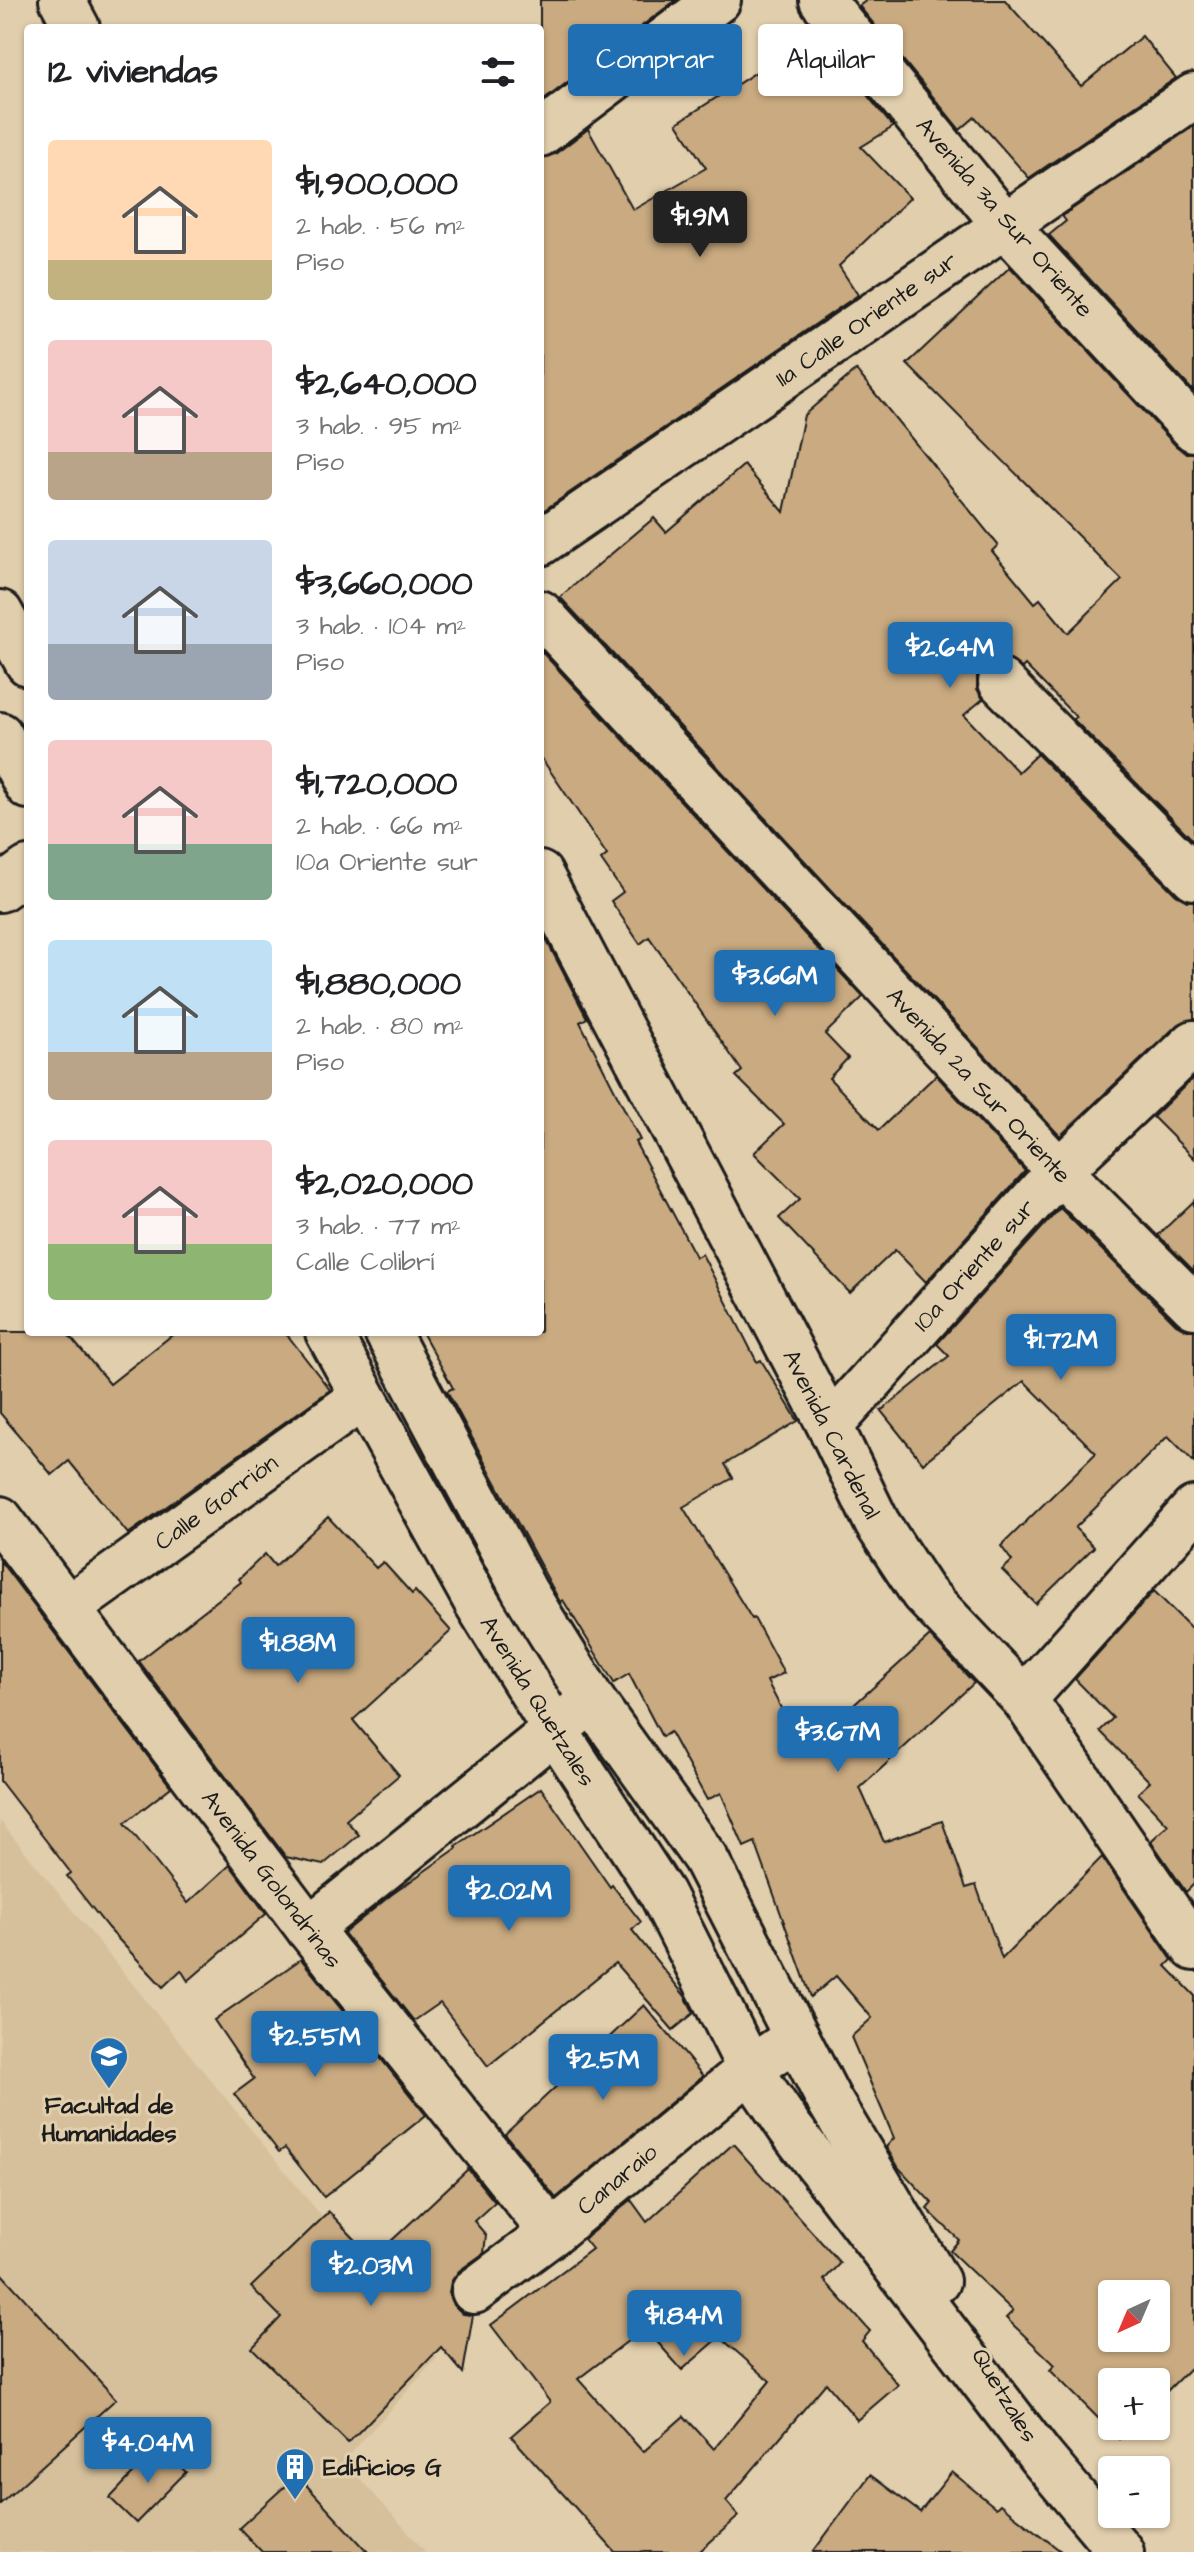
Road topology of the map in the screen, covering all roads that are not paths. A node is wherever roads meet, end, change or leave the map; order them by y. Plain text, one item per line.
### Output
1 (62, 0) edge
2 (718, 0) edge
3 (822, 0) edge
4 (75, 24) edge
5 (1194, 96) edge
6 (544, 131) edge
7 (1004, 224) junction
8 (1194, 429) edge
9 (544, 540) edge
10 (0, 613) edge
11 (544, 617) edge
12 (24, 656) edge
13 (1001, 682) dead end
14 (0, 735) edge
15 (24, 779) edge
16 (24, 872) edge
17 (1194, 877) edge
18 (544, 882) edge
19 (0, 889) edge
20 (1194, 1043) edge
21 (1059, 1171) junction
22 (1194, 1306) edge
23 (330, 1336) edge
24 (389, 1336) edge
25 (363, 1397) junction
26 (830, 1426) junction
27 (1194, 1509) edge
28 (0, 1519) edge
29 (68, 1608) junction
30 (1024, 1699) junction
31 (592, 1700) junction
32 (555, 1730) junction
33 (309, 1929) junction
34 (1194, 1948) edge
35 (797, 2037) junction
36 (750, 2069) junction
37 (552, 2233) junction
38 (474, 2291) dead end
39 (1041, 2457) junction
40 (1121, 2552) edge

1 - 4 street
2 - 6 street
3 - 7 street, Avenida 3a Sur Oriente
5 - 7 street, 11a Calle Oriente sur
7 - 8 street, Avenida 3a Sur Oriente
7 - 9 street, 11a Calle Oriente sur
10 - 12 street
11 - 21 street, Avenida 2a Sur Oriente
13 - 17 street
14 - 15 street
16 - 19 street
18 - 26 street, Avenida Cardenal
20 - 21 street, 10a Oriente sur
21 - 22 street, Avenida 2a Sur Oriente
21 - 26 street, 10a Oriente sur
23 - 25 street, Avenida Quetzales
24 - 31 street, Avenida Quetzales
25 - 29 street, Calle Gorrión
25 - 32 street, Avenida Quetzales
26 - 30 street, Avenida Cardenal
27 - 30 street
28 - 29 street, Avenida Golondrinas
29 - 33 street, Avenida Golondrinas
30 - 34 street, Avenida Cardenal
31 - 32 street
31 - 35 street, Avenida Quetzales
32 - 33 street
32 - 36 street, Avenida Quetzales
33 - 37 street, Avenida Golondrinas
35 - 36 street, Canaraio
35 - 39 street, Quetzales
36 - 37 street, Canaraio
36 - 39 street, Quetzales
37 - 38 street, Canaraio
39 - 40 street

